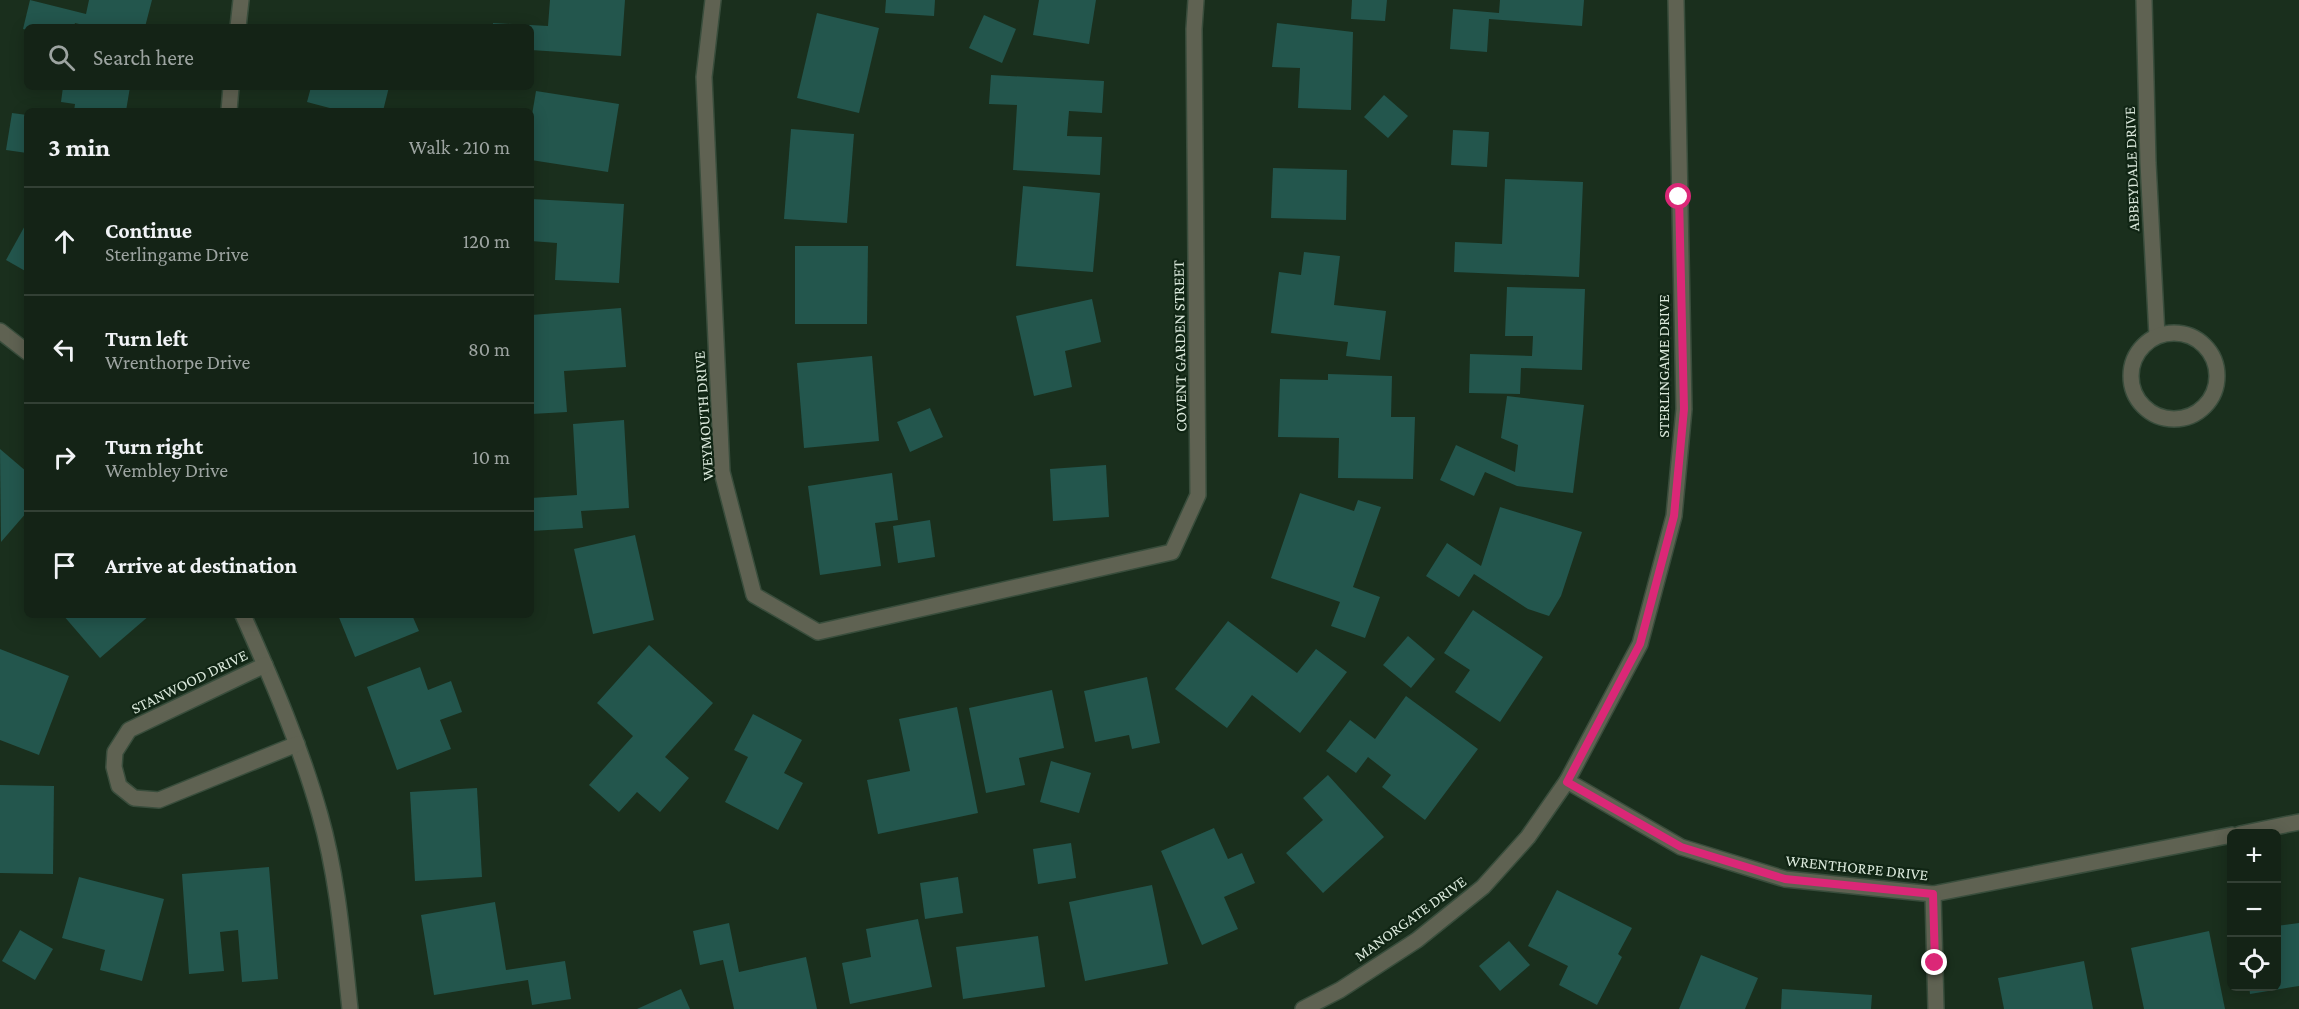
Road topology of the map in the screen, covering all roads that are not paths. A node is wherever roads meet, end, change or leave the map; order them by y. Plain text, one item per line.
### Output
1 (241, 0) edge
2 (713, 0) edge
3 (1196, 0) edge
4 (1676, 0) edge
5 (2144, 0) edge
6 (238, 24) edge
7 (231, 90) edge
8 (229, 108) edge
9 (0, 332) edge
10 (2157, 336) junction
11 (24, 350) edge
12 (1041, 582) joint
13 (244, 618) edge
14 (265, 665) junction
15 (297, 744) junction
16 (1567, 782) junction
17 (2299, 822) edge
18 (2265, 829) edge
19 (2227, 836) edge
20 (1933, 894) junction
21 (350, 1009) edge
22 (1303, 1009) edge
23 (1936, 1009) edge

1 - 6 street
2 - 12 street, WEYMOUTH DRIVE
3 - 12 street, COVENT GARDEN STREET
4 - 16 street, STERLINGAME DRIVE
5 - 10 street, ABBEYDALE DRIVE
7 - 8 street
9 - 11 street
10 - 10 street
13 - 14 street, STANWOOD DRIVE
14 - 15 street, STANWOOD DRIVE
14 - 15 street, STANWOOD DRIVE
15 - 21 street, STANWOOD DRIVE
16 - 20 street, WRENTHORPE DRIVE
16 - 22 street, MANORGATE DRIVE
17 - 18 street
19 - 20 street, WRENTHORPE DRIVE
20 - 23 street

